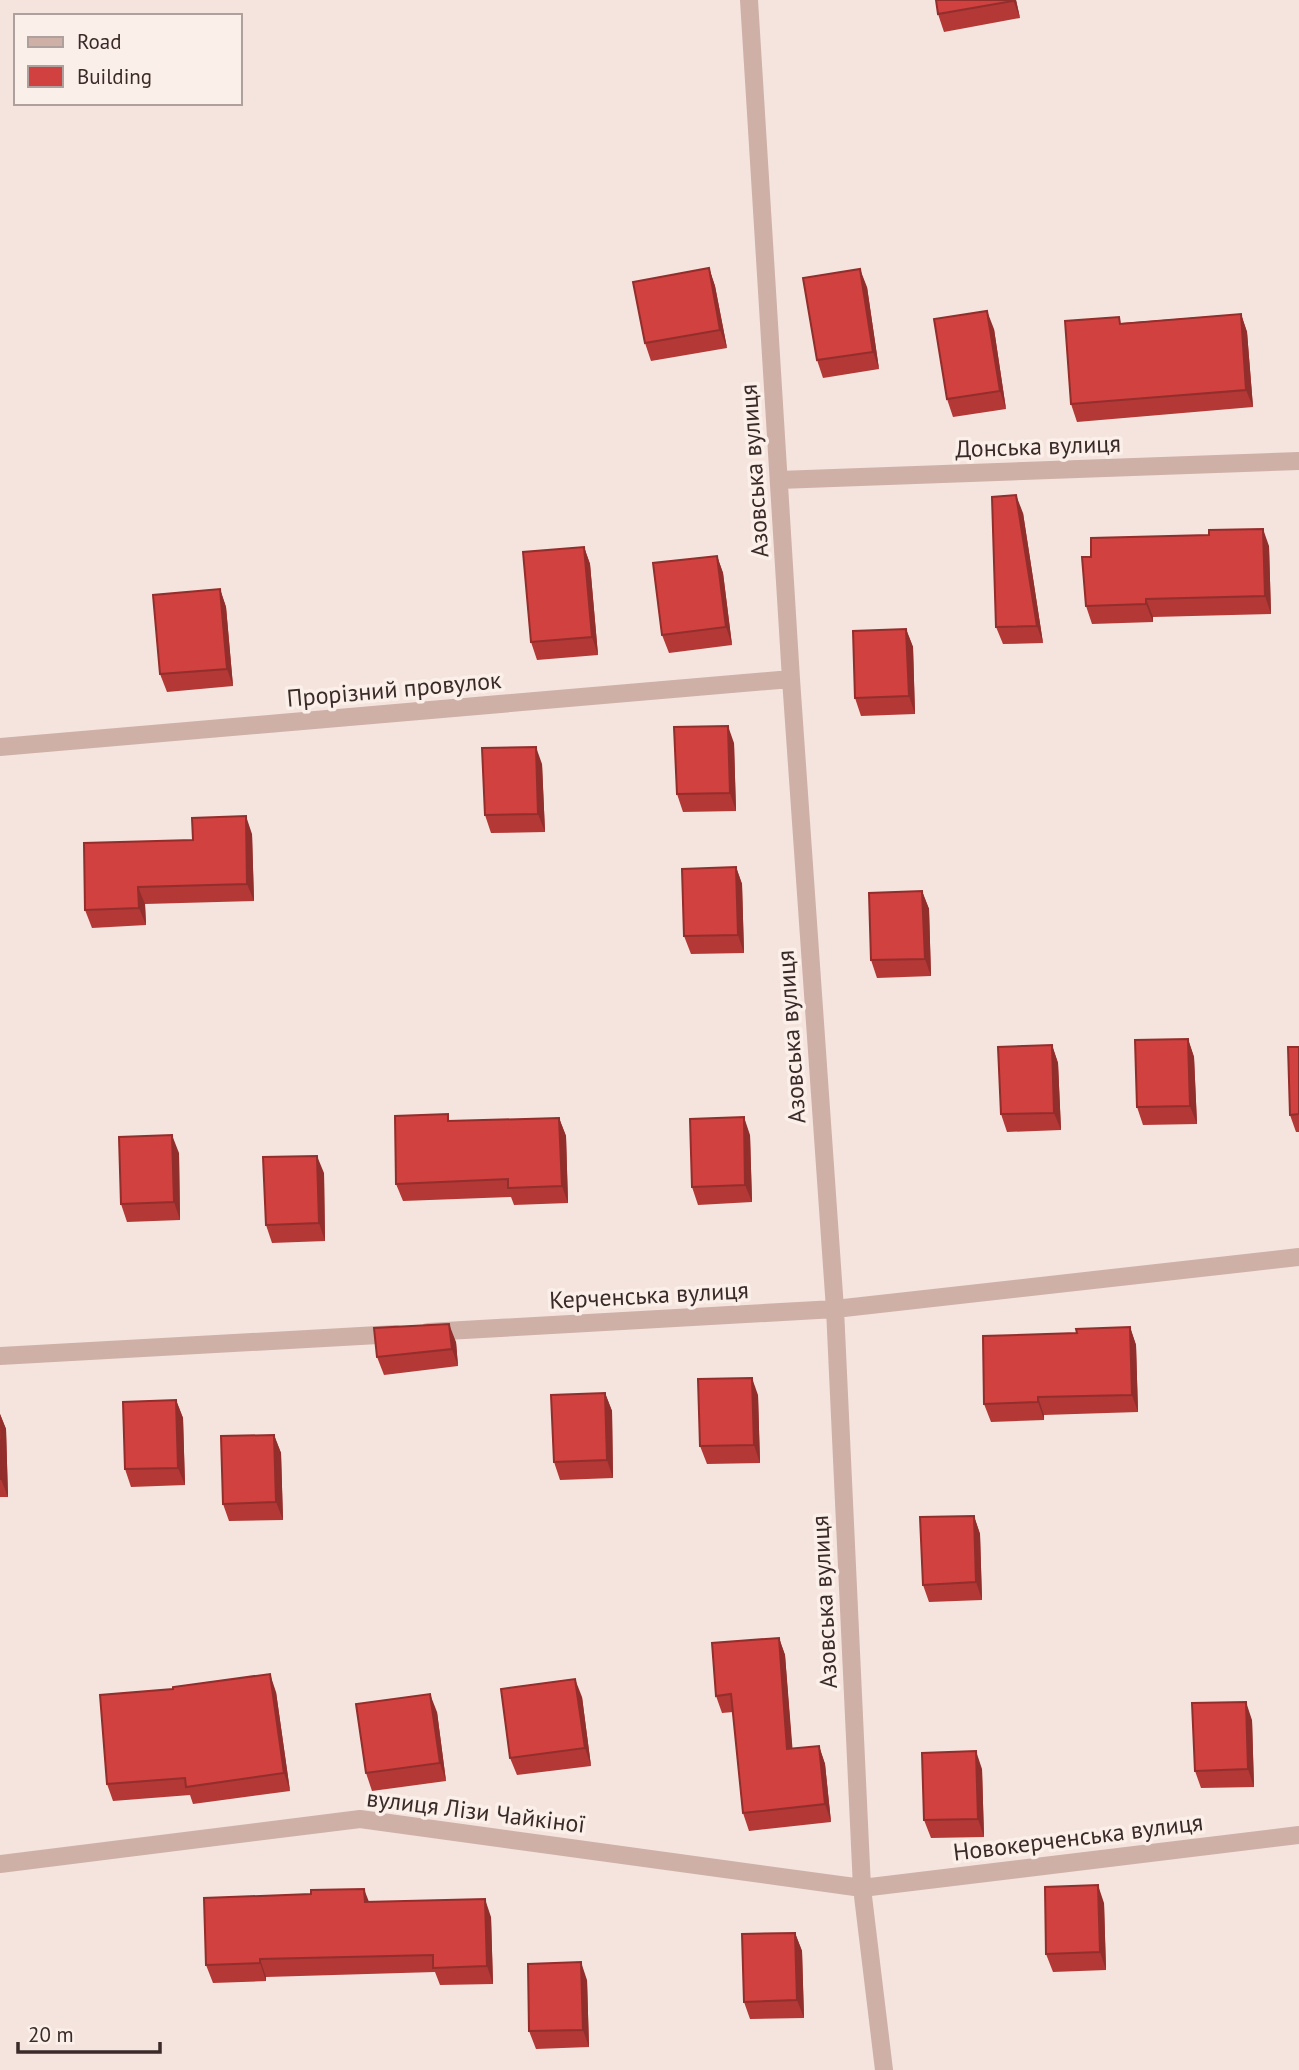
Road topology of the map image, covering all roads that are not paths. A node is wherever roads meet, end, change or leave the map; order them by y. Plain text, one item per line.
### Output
1 (749, 0) edge
2 (1299, 461) edge
3 (779, 480) junction
4 (791, 679) junction
5 (0, 747) edge
6 (1299, 1257) edge
7 (835, 1309) junction
8 (0, 1356) edge
9 (1299, 1835) edge
10 (0, 1864) edge
11 (862, 1888) junction
12 (884, 2070) edge

1 - 3 street, Азовська вулиця
2 - 3 street, Донська вулиця
3 - 4 street, Азовська вулиця
4 - 5 street, Прорізний провулок
4 - 7 street, Азовська вулиця
6 - 7 street, Керченська вулиця
7 - 8 street, Керченська вулиця
7 - 11 street, Азовська вулиця
9 - 11 street, Новокерченська вулиця
10 - 11 street, вулиця Лізи Чайкіної
11 - 12 street, Азовська вулиця

